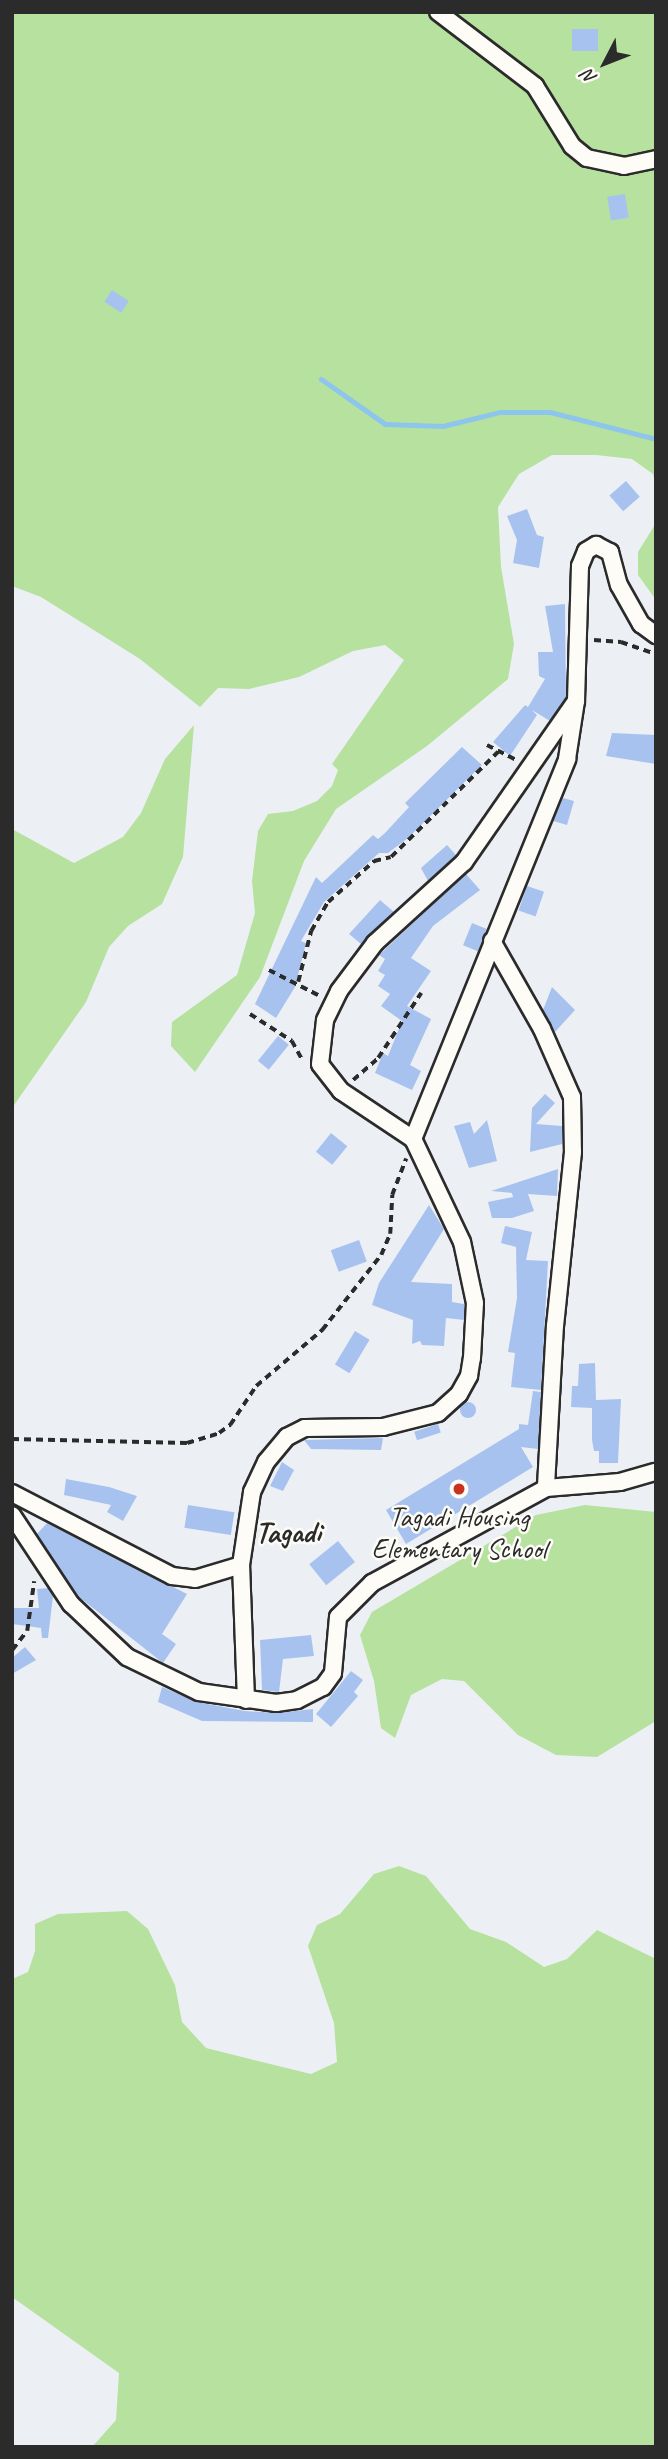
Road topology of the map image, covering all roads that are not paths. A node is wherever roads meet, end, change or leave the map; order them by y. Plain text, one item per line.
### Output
1 (438, 12) edge
2 (656, 159) edge
3 (656, 635) edge
4 (576, 701) junction
5 (492, 941) junction
6 (413, 1139) junction
7 (656, 1472) edge
8 (546, 1488) junction
9 (12, 1493) edge
10 (12, 1515) edge
11 (241, 1566) junction
12 (246, 1700) junction

1 - 2 street
3 - 4 street
4 - 5 street
4 - 6 street
5 - 6 street
5 - 8 street
6 - 11 street
7 - 8 street
8 - 12 street
9 - 11 street
10 - 12 street
11 - 12 street

